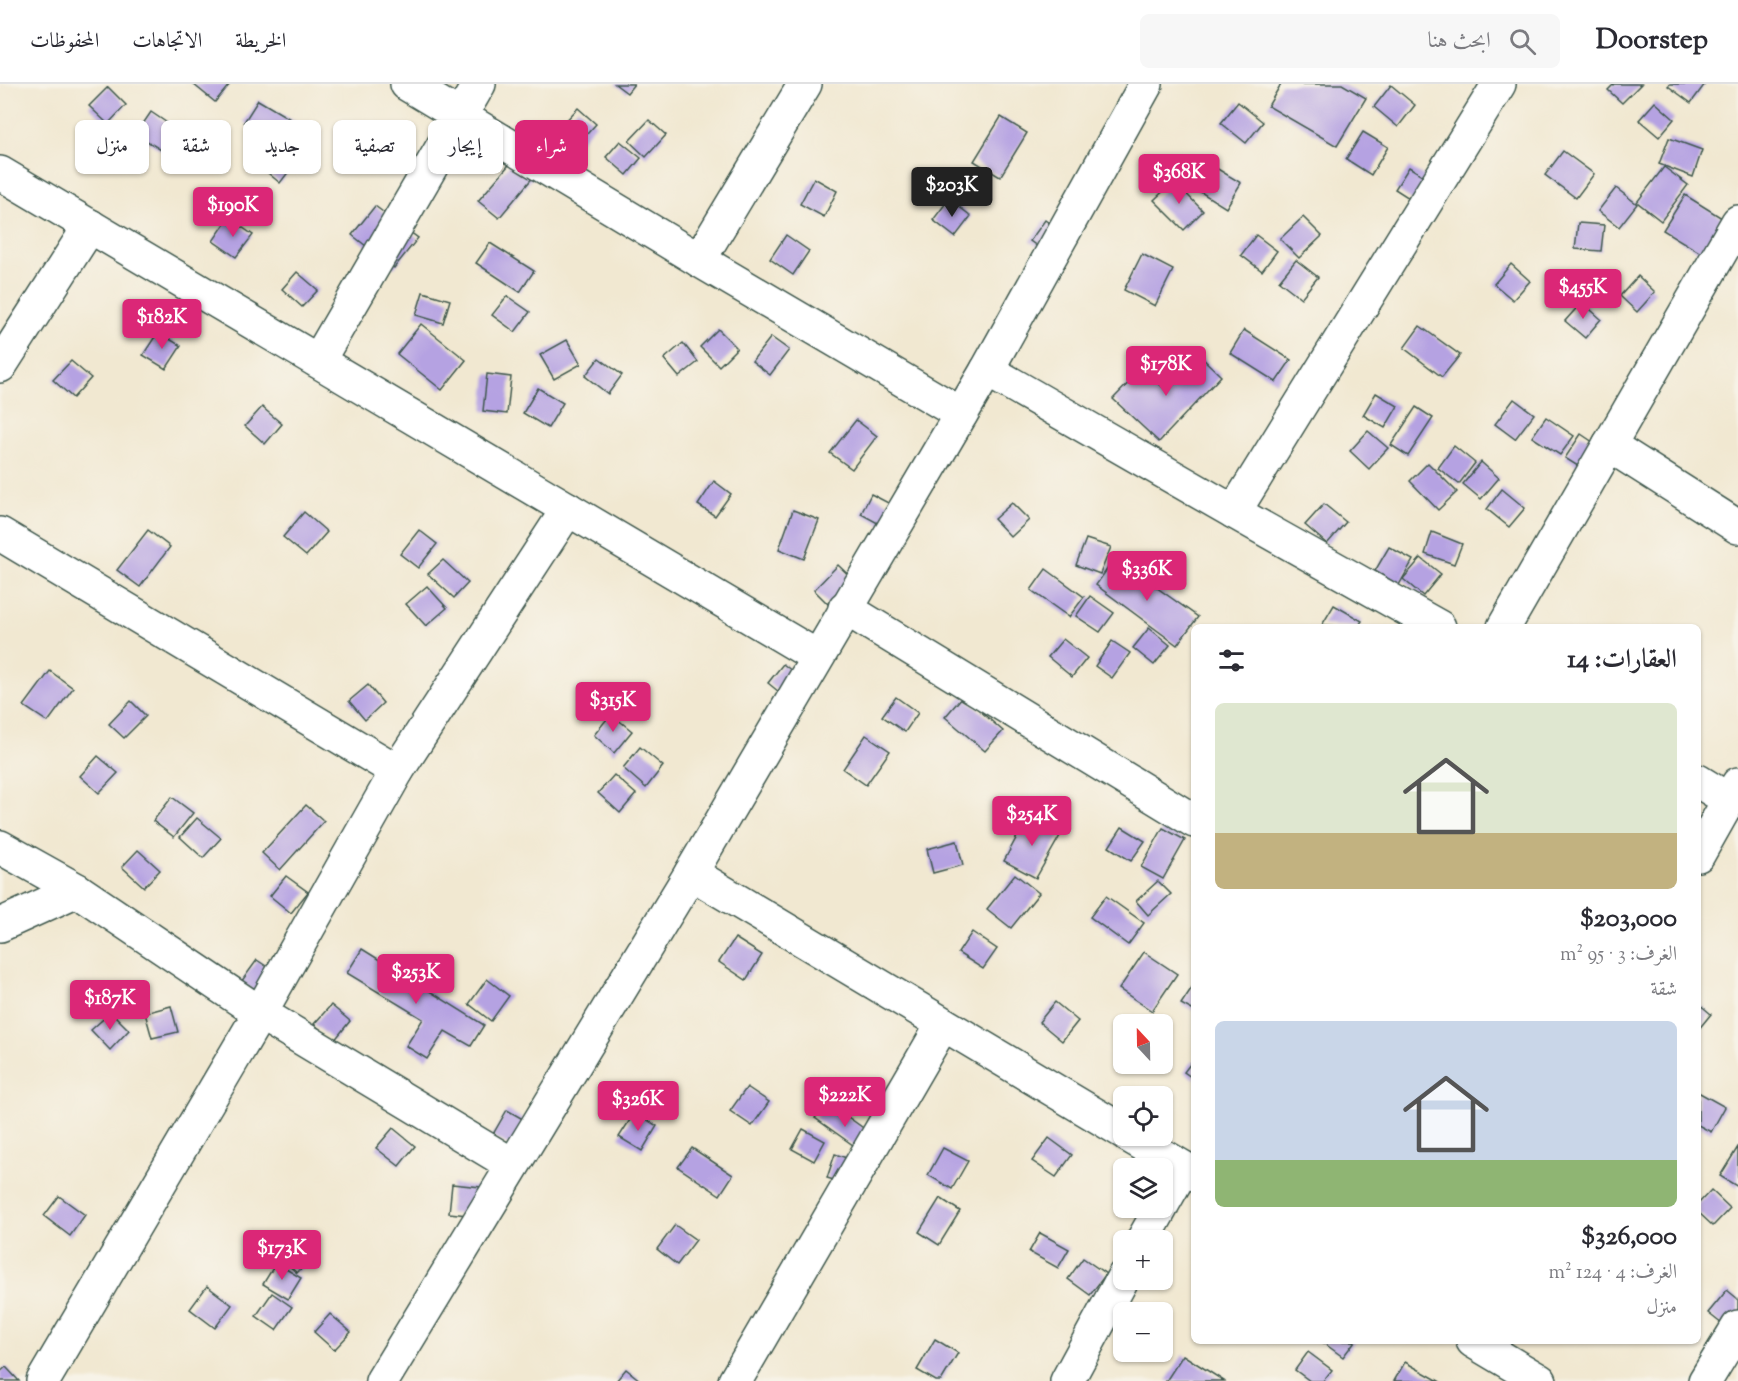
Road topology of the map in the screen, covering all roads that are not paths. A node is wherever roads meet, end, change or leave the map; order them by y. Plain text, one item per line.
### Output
1 (407, 84) edge
2 (479, 84) edge
3 (806, 84) edge
4 (1146, 84) edge
5 (1499, 84) edge
6 (461, 117) junction
7 (0, 173) edge
8 (1738, 222) edge
9 (90, 226) junction
10 (699, 260) junction
11 (318, 361) junction
12 (0, 366) edge
13 (987, 370) junction
14 (961, 414) junction
15 (1609, 445) junction
16 (568, 509) junction
17 (1233, 513) junction
18 (1738, 527) edge
19 (0, 534) edge
20 (845, 608) junction
21 (1434, 624) edge
22 (1506, 624) edge
23 (816, 656) junction
24 (397, 771) junction
25 (1701, 782) edge
26 (1734, 792) edge
27 (1191, 819) edge
28 (0, 847) edge
29 (1701, 850) edge
30 (691, 873) junction
31 (77, 890) junction
32 (0, 925) edge
33 (260, 1013) junction
34 (943, 1024) junction
35 (1113, 1125) edge
36 (1146, 1146) edge
37 (511, 1164) junction
38 (1188, 1171) edge
39 (1173, 1191) edge
40 (1116, 1290) edge
41 (1738, 1327) edge
42 (1478, 1344) edge
43 (43, 1381) edge
44 (382, 1381) edge
45 (735, 1381) edge
46 (1067, 1381) edge
47 (1540, 1381) edge
48 (1705, 1381) edge

1 - 6 street
2 - 6 street
3 - 10 street
4 - 13 street
5 - 17 street
6 - 10 street
6 - 11 street
7 - 9 street
8 - 15 street
9 - 11 street
9 - 12 street
10 - 14 street
11 - 16 street
13 - 14 street
13 - 17 street
14 - 20 street
15 - 18 street
15 - 22 street
16 - 23 street
16 - 24 street
17 - 21 street
19 - 24 street
20 - 23 street
20 - 27 street
23 - 30 street
24 - 33 street
25 - 26 street
26 - 29 street
28 - 31 street
30 - 34 street
30 - 37 street
31 - 32 street
31 - 33 street
33 - 37 street
33 - 43 street
34 - 35 street
34 - 45 street
36 - 38 street
37 - 44 street
38 - 39 street
40 - 46 street
41 - 48 street
42 - 47 street

